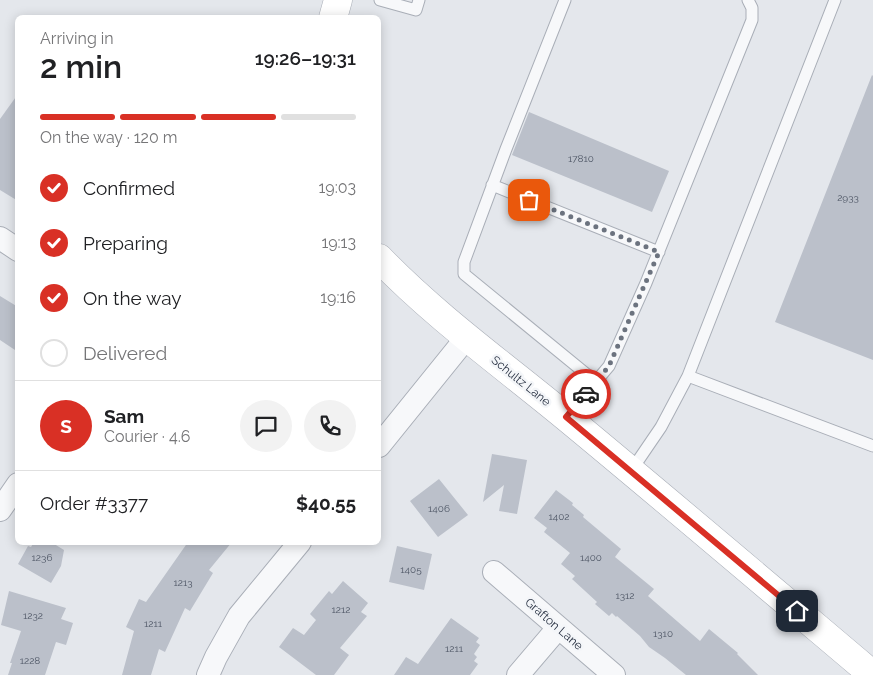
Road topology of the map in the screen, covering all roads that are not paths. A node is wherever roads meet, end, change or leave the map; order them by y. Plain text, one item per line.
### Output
1 (338, 0) edge
2 (380, 0) edge
3 (419, 0) edge
4 (565, 0) edge
5 (748, 0) edge
6 (835, 0) edge
7 (334, 15) edge
8 (492, 185) junction
9 (0, 238) edge
10 (15, 248) edge
11 (659, 252) junction
12 (381, 260) edge
13 (467, 337) junction
14 (688, 376) junction
15 (596, 382) junction
16 (566, 417) junction
17 (381, 444) edge
18 (873, 446) edge
19 (631, 471) junction
20 (15, 488) edge
21 (0, 510) edge
22 (298, 545) edge
23 (494, 572) dead end
24 (558, 628) junction
25 (208, 675) edge
26 (518, 675) edge
27 (614, 675) edge
28 (873, 675) edge

1 - 7 street
2 - 3 lane
4 - 8 lane
5 - 11 lane
6 - 14 lane
8 - 11 lane
8 - 15 lane
9 - 10 street
11 - 15 lane
12 - 13 street, Schultz Lane
13 - 16 street, Schultz Lane
13 - 17 street
14 - 18 lane
14 - 19 lane
15 - 16 lane
16 - 19 street, Schultz Lane
19 - 28 street, Schultz Lane
20 - 21 street
22 - 25 street
23 - 24 street, Grafton Lane
24 - 26 street
24 - 27 street, Grafton Lane

